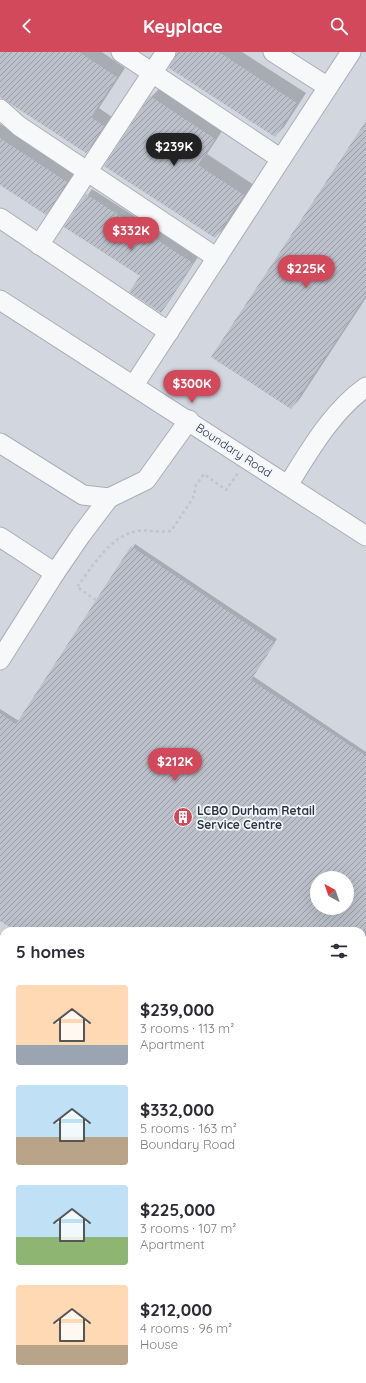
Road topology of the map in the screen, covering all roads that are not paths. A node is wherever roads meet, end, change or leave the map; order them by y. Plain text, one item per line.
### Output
1 (120, 52) edge
2 (166, 52) edge
3 (273, 52) edge
4 (351, 52) edge
5 (152, 73) junction
6 (328, 87) junction
7 (0, 109) edge
8 (281, 159) junction
9 (87, 171) junction
10 (0, 218) edge
11 (39, 245) junction
12 (217, 258) junction
13 (0, 300) edge
14 (169, 332) junction
15 (134, 386) junction
16 (366, 387) edge
17 (189, 420) junction
18 (0, 443) edge
19 (288, 485) junction
20 (109, 498) junction
21 (366, 536) edge
22 (0, 537) edge
23 (55, 573) junction
24 (0, 660) edge

1 - 5 street
2 - 5 street
3 - 6 street
4 - 6 street
5 - 8 street
5 - 9 street
6 - 8 street
7 - 9 street
8 - 12 street
9 - 11 street
9 - 12 street
10 - 11 street
11 - 14 street
12 - 14 street
13 - 15 street, Boundary Road
14 - 15 street
15 - 17 street, Boundary Road
16 - 19 street
17 - 19 street, Boundary Road
17 - 20 street
18 - 20 street
19 - 21 street, Boundary Road
20 - 23 street
22 - 23 street
23 - 24 street

